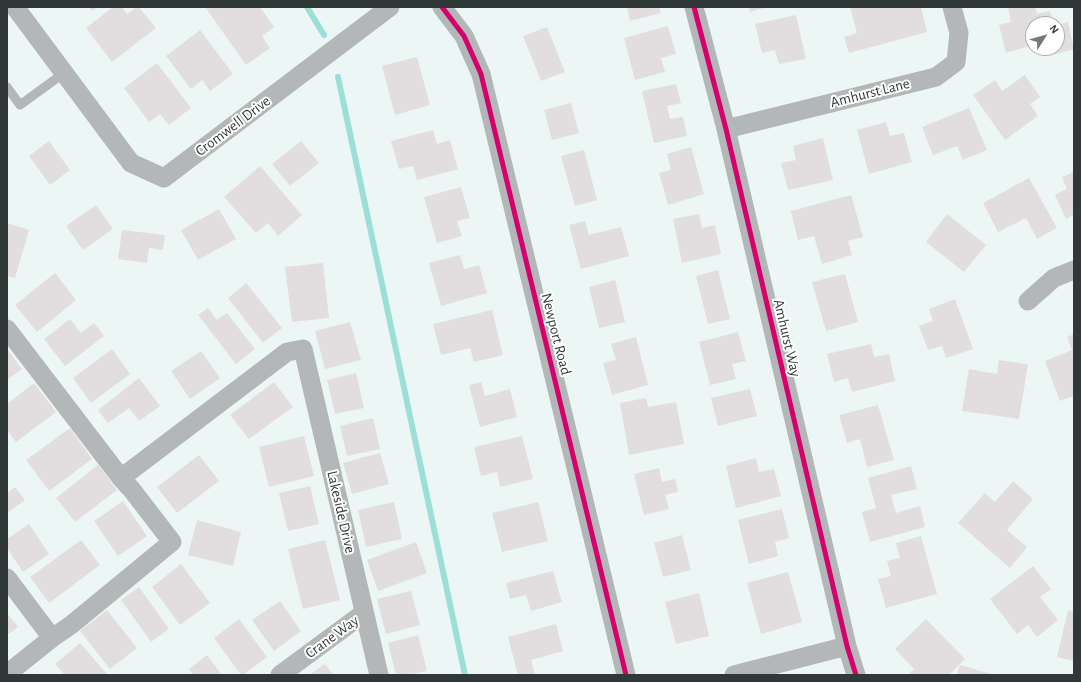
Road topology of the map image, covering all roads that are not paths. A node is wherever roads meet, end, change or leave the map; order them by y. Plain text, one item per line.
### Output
1 (15, 7) edge
2 (390, 7) edge
3 (442, 7) edge
4 (694, 7) edge
5 (952, 7) edge
6 (64, 73) junction
7 (7, 88) edge
8 (726, 130) junction
9 (1074, 270) edge
10 (1028, 302) dead end
11 (7, 329) edge
12 (121, 478) junction
13 (7, 578) edge
14 (364, 613) junction
15 (52, 638) junction
16 (847, 646) junction
17 (7, 674) edge
18 (280, 675) edge
19 (379, 675) edge
20 (626, 675) edge
21 (734, 675) edge
22 (856, 675) edge

1 - 6 street
2 - 6 street, Cromwell Drive
3 - 20 street, Newport Road
4 - 8 street, Amhurst Way
5 - 8 street, Amhurst Lane
6 - 7 lane
8 - 16 street, Amhurst Way
9 - 10 street
11 - 12 street
12 - 14 street, Lakeside Drive
12 - 15 street
13 - 15 street
14 - 18 street, Crane Way
14 - 19 street, Lakeside Drive
15 - 17 street
16 - 21 street
16 - 22 street, Amhurst Way

